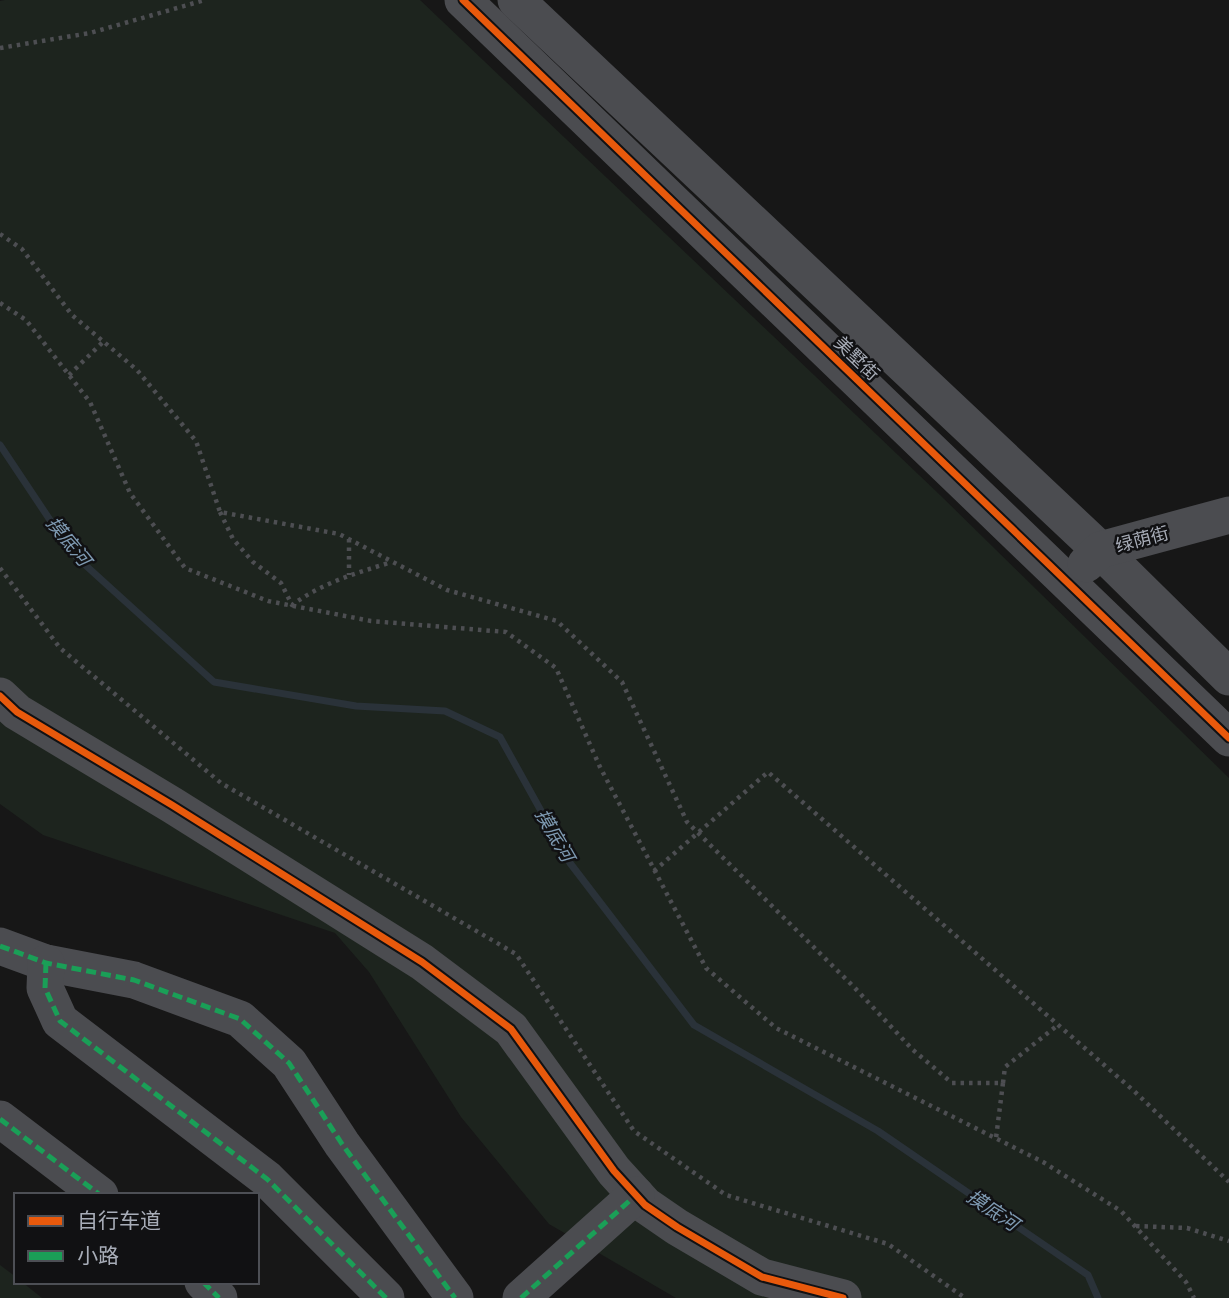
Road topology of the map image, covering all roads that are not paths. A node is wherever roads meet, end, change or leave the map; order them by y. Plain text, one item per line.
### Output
1 (516, 0) edge
2 (477, 4) edge
3 (1229, 515) edge
4 (1100, 550) junction
5 (1068, 582) junction
6 (1229, 677) edge
7 (0, 696) edge
8 (1229, 738) edge
9 (0, 946) edge
10 (46, 963) junction
11 (0, 1119) edge
12 (97, 1193) edge
13 (636, 1195) junction
14 (204, 1284) edge
15 (219, 1298) edge
16 (387, 1298) edge
17 (455, 1298) edge
18 (521, 1298) edge
19 (843, 1298) edge

1 - 4 street, 美墅街
2 - 5 street, 美墅街
3 - 4 street, 绿荫街
4 - 5 street, 绿荫街
4 - 6 street, 美墅街
5 - 8 street, 美墅街
7 - 13 street
9 - 10 street
10 - 16 street
10 - 17 street
11 - 12 street
13 - 18 street
13 - 19 street
14 - 15 street

